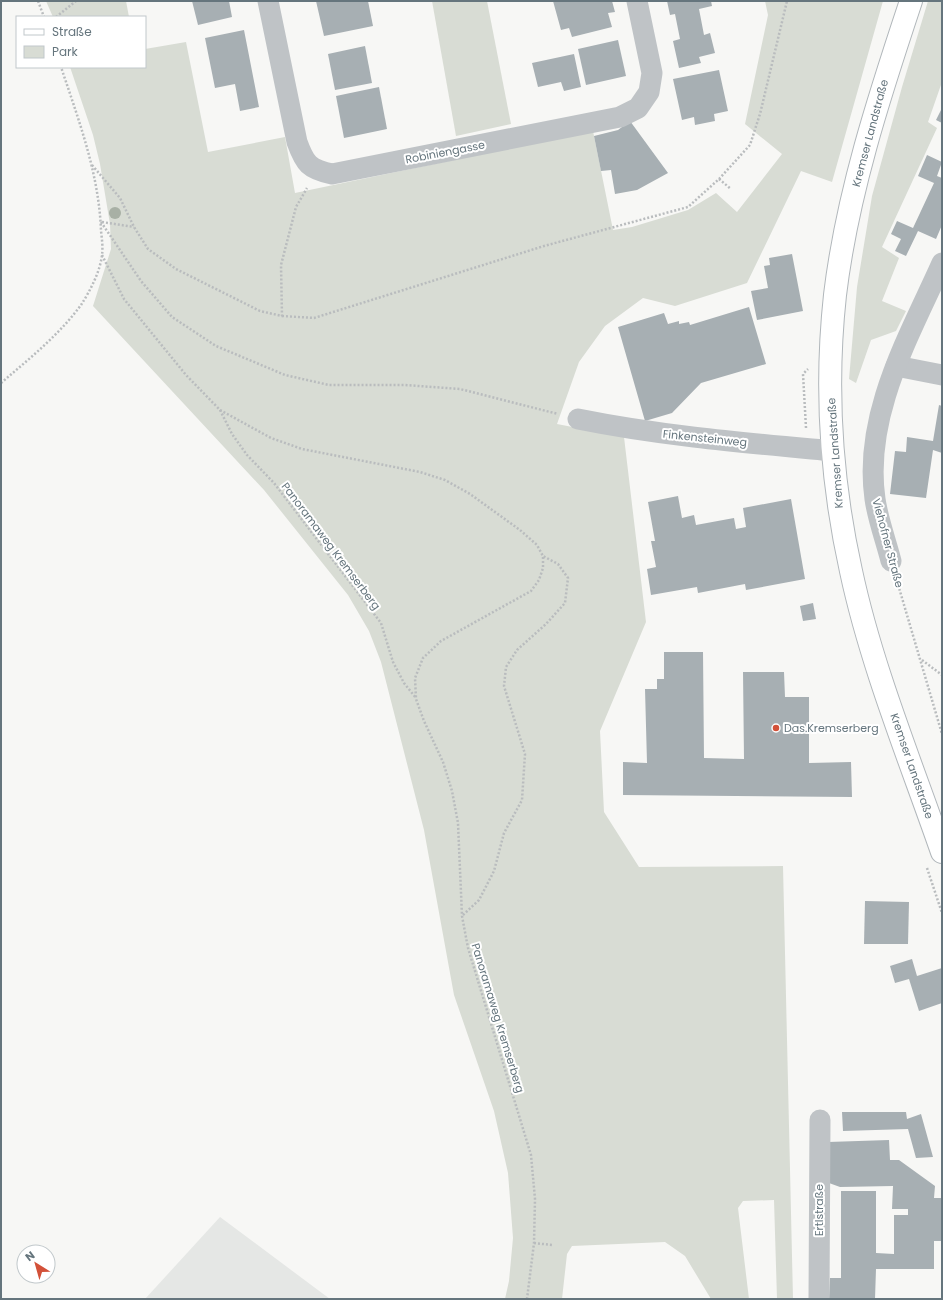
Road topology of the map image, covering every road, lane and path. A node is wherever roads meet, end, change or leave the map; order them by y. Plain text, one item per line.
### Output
1 (38, 1) edge
2 (76, 1) edge
3 (268, 1) edge
4 (637, 1) edge
5 (787, 1) edge
6 (911, 1) edge
7 (44, 16) edge
8 (57, 16) edge
9 (61, 68) edge
10 (92, 165) junction
11 (316, 170) junction
12 (719, 179) junction
13 (730, 189) dead end
14 (101, 222) junction
15 (134, 227) junction
16 (102, 255) junction
17 (942, 263) edge
18 (282, 316) junction
19 (896, 366) junction
20 (942, 375) edge
21 (1, 383) edge
22 (220, 410) junction
23 (578, 419) joint
24 (833, 451) junction
25 (543, 556) junction
26 (891, 561) joint
27 (921, 660) junction
28 (942, 675) edge
29 (416, 699) junction
30 (942, 734) edge
31 (942, 852) edge
32 (462, 916) junction
33 (820, 1120) dead end
34 (534, 1243) junction
35 (552, 1245) dead end
36 (527, 1299) edge
37 (819, 1299) edge

1 - 7 path
2 - 8 path
3 - 11 street
4 - 11 street, Robiniengasse
5 - 12 path
6 - 24 main road, Kremser Landstraße
9 - 10 path
10 - 14 path
10 - 15 path
11 - 18 path
12 - 13 path
12 - 18 path
14 - 15 path
14 - 16 path
14 - 23 path
15 - 18 path
16 - 21 path
16 - 22 path, Panoramaweg Kremserberg
17 - 19 street, Viehofner Straße
19 - 20 street
19 - 26 street, Viehofner Straße
22 - 25 path, Panoramaweg Kremserberg
22 - 29 path, Panoramaweg Kremserberg
23 - 24 street, Finkensteinweg
24 - 31 main road, Kremser Landstraße
25 - 29 path, Panoramaweg Kremserberg
25 - 32 path
26 - 27 path, Viehofner Straße
27 - 28 path
27 - 30 path, Viehofner Straße
29 - 32 path, Panoramaweg Kremserberg
32 - 34 path, Panoramaweg Kremserberg
33 - 37 street, Ertlstraße
34 - 35 path
34 - 36 path, Panoramaweg Kremserberg

